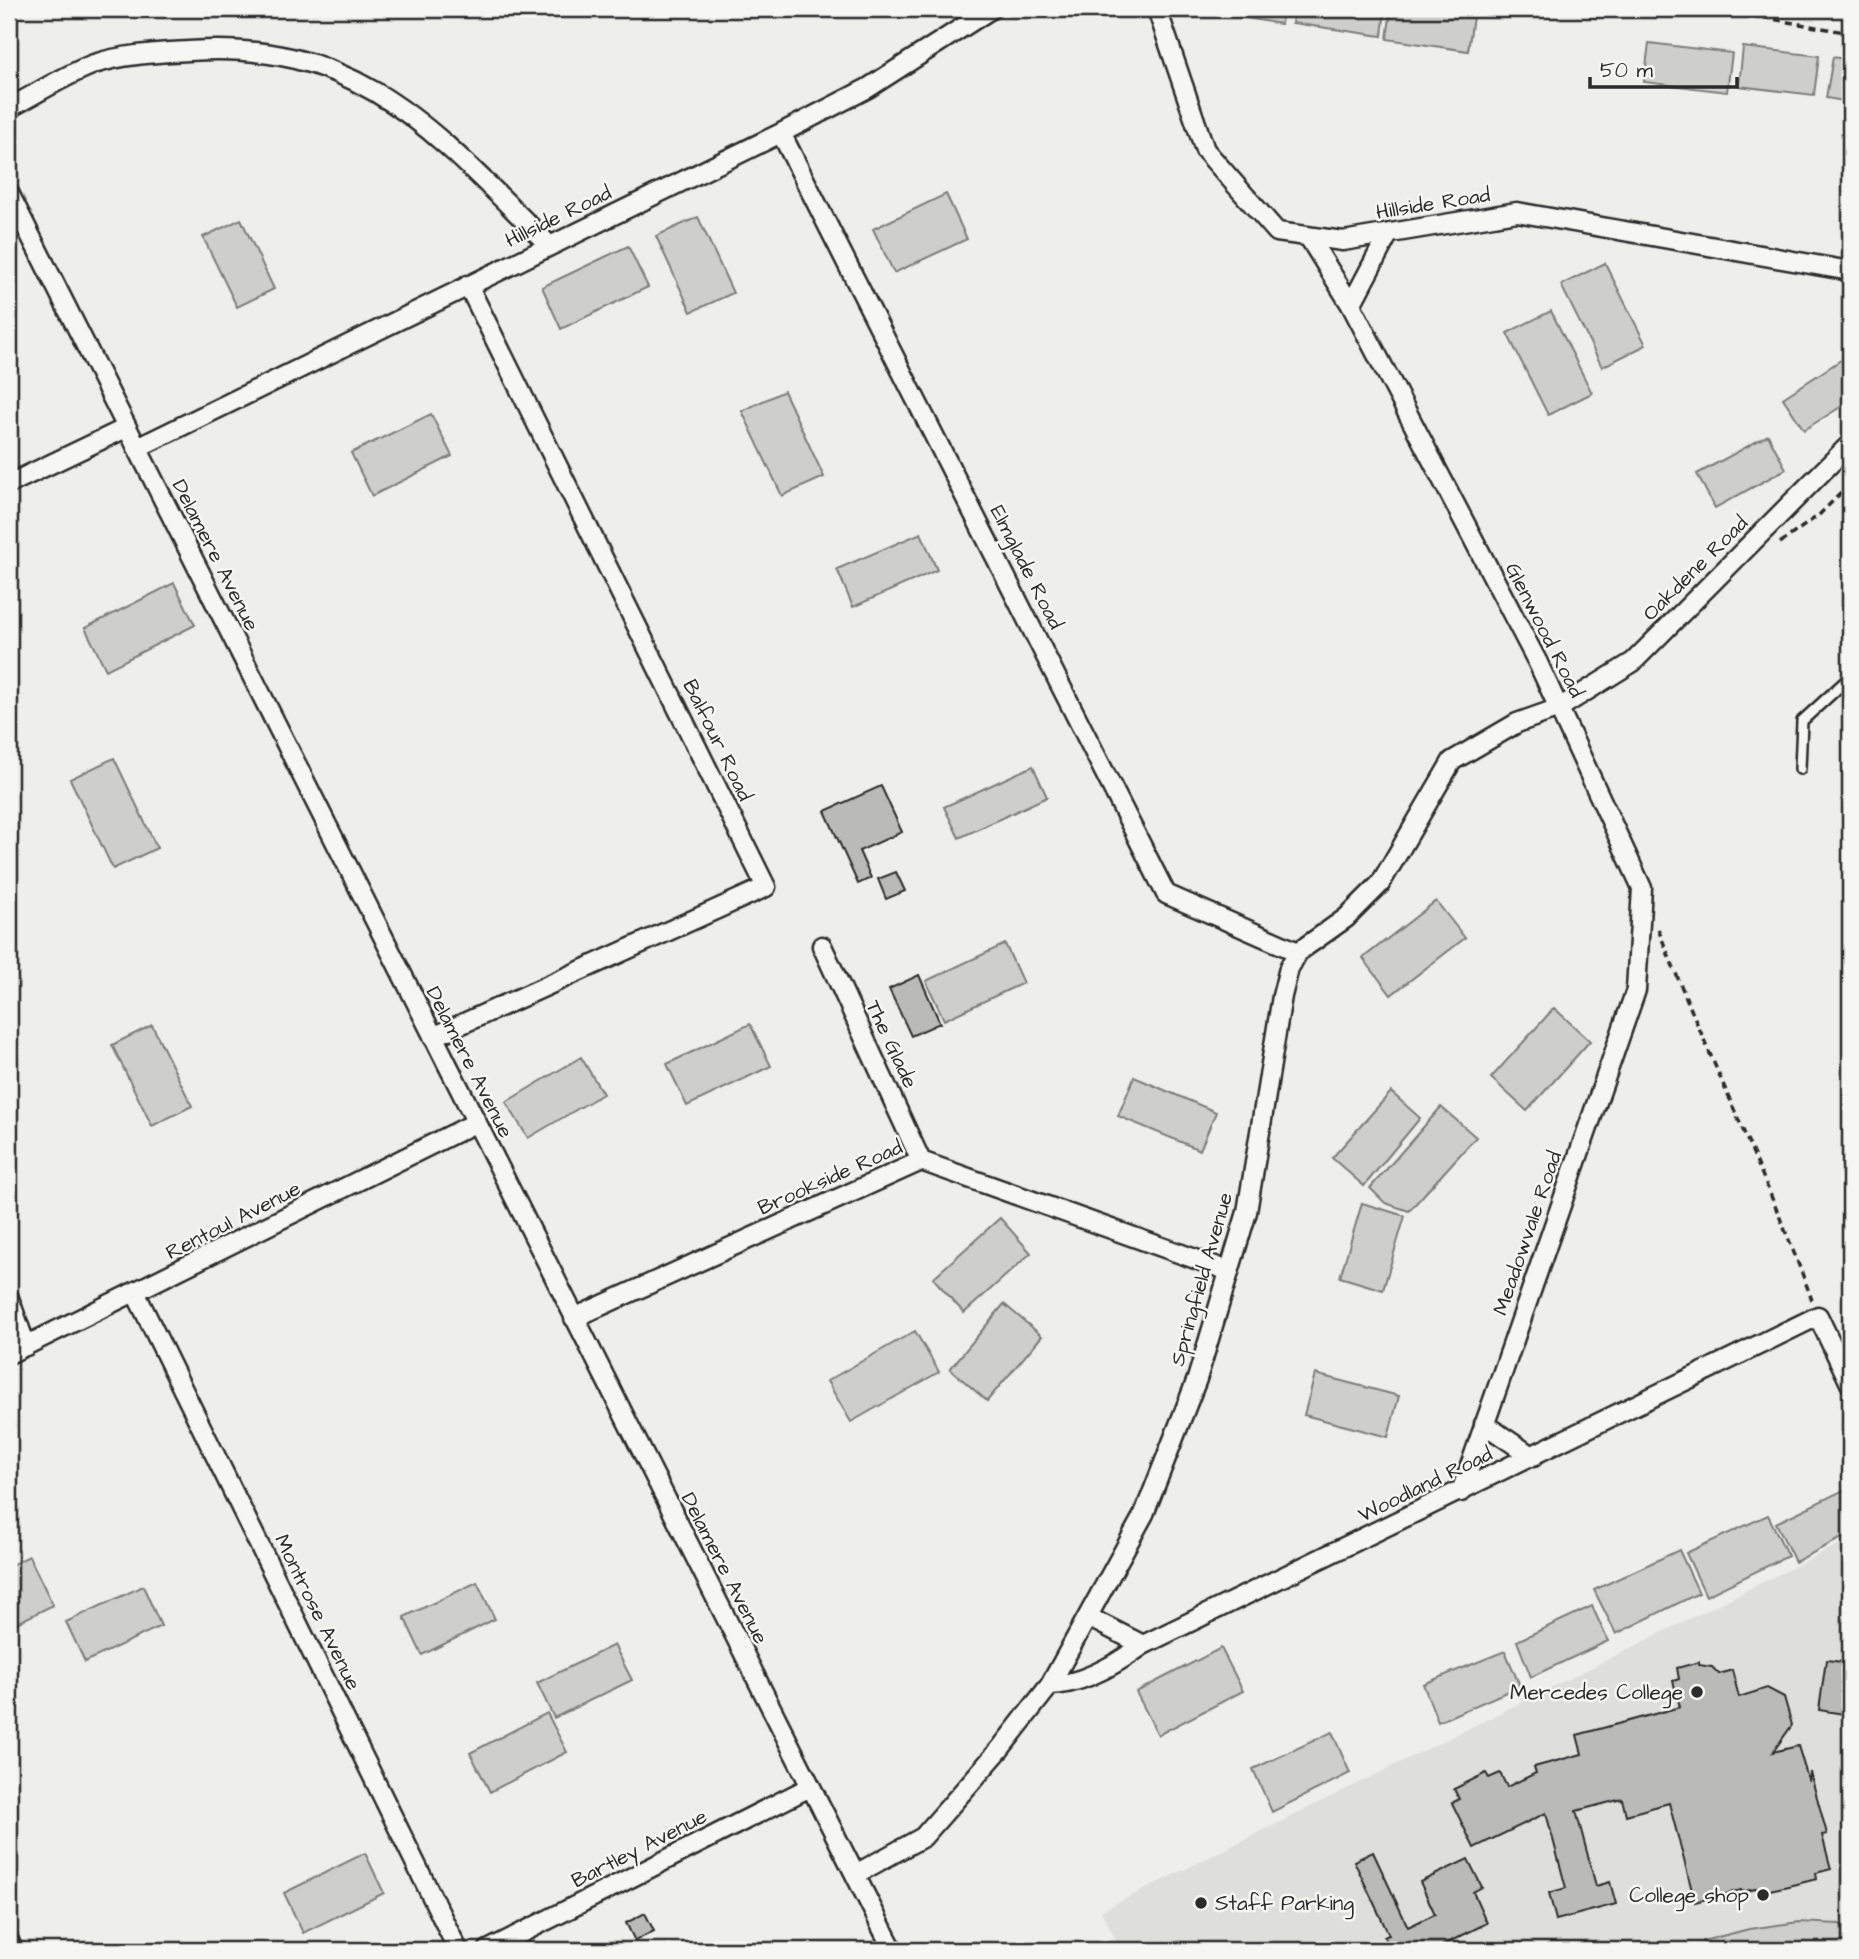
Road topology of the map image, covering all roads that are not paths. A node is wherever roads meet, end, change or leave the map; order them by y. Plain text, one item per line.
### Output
1 (991, 9) edge
2 (1157, 9) edge
3 (9, 108) edge
4 (781, 133) junction
5 (9, 192) edge
6 (1389, 233) junction
7 (1308, 236) junction
8 (550, 245) junction
9 (1850, 271) edge
10 (468, 285) junction
11 (1351, 306) junction
12 (126, 428) junction
13 (1850, 444) edge
14 (136, 448) junction
15 (9, 484) edge
16 (1850, 677) edge
17 (1559, 708) junction
18 (1800, 769) dead end
19 (822, 946) dead end
20 (1298, 952) junction
21 (1636, 990) joint
22 (433, 1037) junction
23 (475, 1123) junction
24 (921, 1161) junction
25 (1228, 1271) junction
26 (136, 1293) junction
27 (9, 1298) edge
28 (574, 1318) junction
29 (26, 1346) junction
30 (9, 1354) edge
31 (1850, 1383) edge
32 (1484, 1424) junction
33 (1532, 1457) junction
34 (1461, 1492) junction
35 (1088, 1617) junction
36 (1143, 1645) junction
37 (1049, 1685) junction
38 (810, 1787) junction
39 (856, 1874) junction
40 (9, 1941) edge
41 (13, 1950) edge
42 (458, 1950) edge
43 (488, 1950) edge
44 (893, 1950) edge

1 - 4 street, Hillside Road
2 - 7 street, Hillside Road
3 - 8 street
4 - 8 street, Hillside Road
4 - 20 street, Elmglade Road
5 - 12 street, Delamere Avenue
6 - 7 street, Hillside Road
6 - 9 street, Hillside Road
6 - 11 street
7 - 11 street, Glenwood Road
8 - 10 street, Hillside Road
10 - 14 street, Hillside Road
10 - 22 street, Balfour Road
11 - 17 street, Glenwood Road
12 - 14 street, Delamere Avenue
12 - 15 street
13 - 17 street, Oakdene Road
14 - 22 street, Delamere Avenue
16 - 18 lane
17 - 20 street
17 - 21 street, Glenwood Road
19 - 24 street, The Glade
20 - 25 street, Springfield Avenue
21 - 32 street, Meadowvale Road
22 - 23 street, Delamere Avenue
23 - 26 street, Rentoul Avenue
23 - 28 street, Delamere Avenue
24 - 25 street, Brookside Road
24 - 28 street, Brookside Road
25 - 35 street, Springfield Avenue
26 - 29 street, Rentoul Avenue
26 - 42 street, Montrose Avenue
27 - 29 street
28 - 38 street, Delamere Avenue
29 - 30 street, Rentoul Avenue
31 - 33 street, Woodland Road
32 - 33 street
32 - 34 street, Meadowvale Road
33 - 34 street, Woodland Road
34 - 36 street, Woodland Road
35 - 36 street
35 - 37 street, Springfield Avenue
36 - 37 street, Woodland Road
37 - 39 street, Springfield Avenue
38 - 39 street, Delamere Avenue
38 - 43 street, Bartley Avenue
39 - 44 street, Delamere Avenue
40 - 41 street

